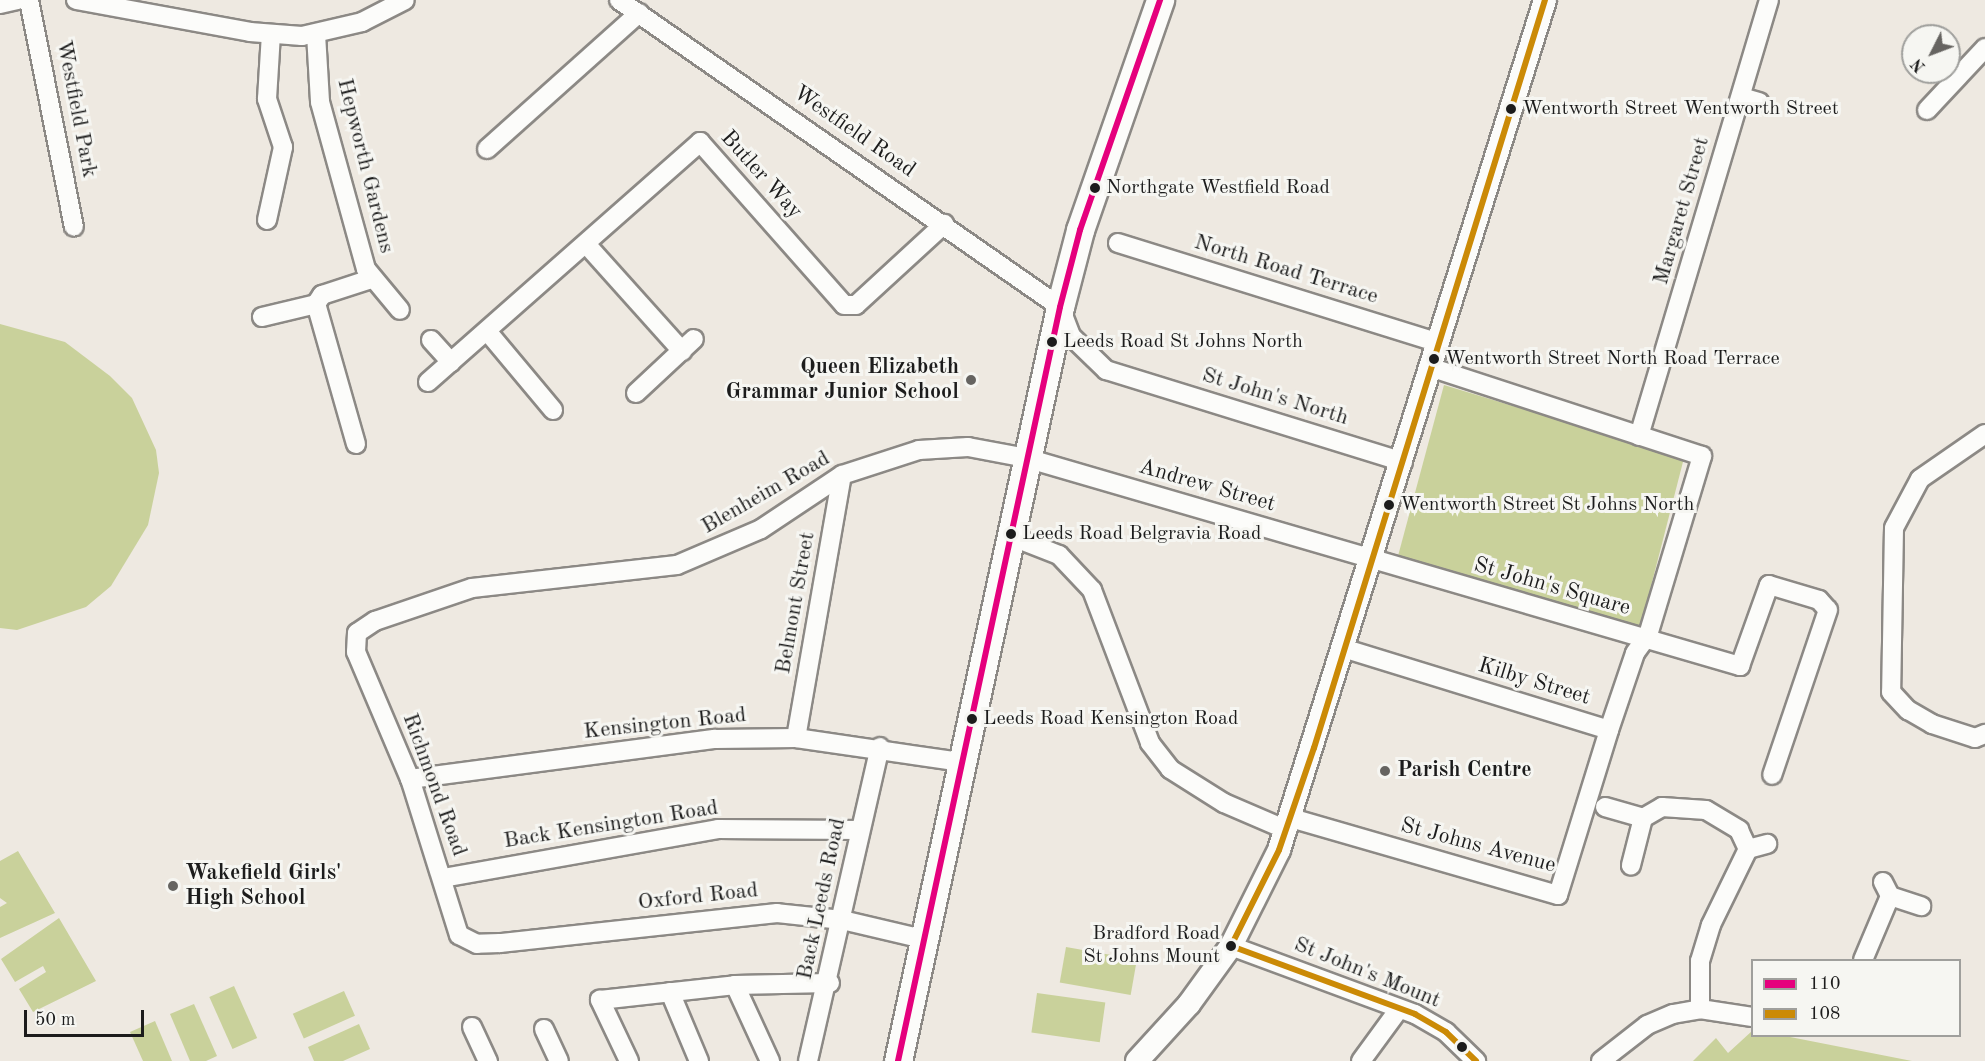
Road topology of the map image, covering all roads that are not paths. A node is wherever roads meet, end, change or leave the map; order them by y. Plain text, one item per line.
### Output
1 (18, 0) edge
2 (29, 0) edge
3 (76, 0) edge
4 (405, 0) edge
5 (619, 0) edge
6 (1160, 0) edge
7 (1545, 0) edge
8 (1769, 0) edge
9 (0, 4) edge
10 (639, 13) junction
11 (271, 34) junction
12 (316, 34) junction
13 (1985, 48) edge
14 (1741, 97) junction
15 (1759, 102) dead end
16 (1927, 110) dead end
17 (487, 149) dead end
18 (267, 220) dead end
19 (944, 224) junction
20 (74, 227) dead end
21 (1118, 243) dead end
22 (586, 244) junction
23 (371, 279) junction
24 (316, 304) junction
25 (1060, 307) junction
26 (400, 310) dead end
27 (262, 317) dead end
28 (487, 331) junction
29 (431, 340) dead end
30 (1440, 343) junction
31 (451, 362) junction
32 (1432, 368) junction
33 (428, 382) dead end
34 (636, 393) dead end
35 (553, 410) dead end
36 (1985, 434) edge
37 (1639, 436) junction
38 (356, 444) dead end
39 (1026, 458) junction
40 (1403, 462) junction
41 (842, 475) junction
42 (1008, 535) junction
43 (1374, 560) junction
44 (357, 633) joint
45 (1648, 635) junction
46 (1346, 649) junction
47 (1609, 730) junction
48 (1985, 734) edge
49 (796, 738) junction
50 (880, 747) junction
51 (960, 762) junction
52 (1772, 775) dead end
53 (410, 779) junction
54 (1605, 807) dead end
55 (1643, 818) junction
56 (1289, 824) junction
57 (860, 830) junction
58 (1767, 844) dead end
59 (1748, 849) junction
60 (1631, 865) dead end
61 (443, 878) junction
62 (1921, 906) dead end
63 (842, 920) junction
64 (923, 939) junction
65 (477, 944) joint
66 (1231, 946) junction
67 (1863, 959) edge
68 (830, 983) junction
69 (735, 986) junction
70 (670, 992) junction
71 (1399, 1009) junction
72 (1700, 1009) junction
73 (1740, 1021) edge
74 (472, 1027) dead end
75 (544, 1029) dead end
76 (488, 1061) edge
77 (559, 1061) edge
78 (629, 1061) edge
79 (699, 1061) edge
80 (770, 1061) edge
81 (808, 1061) edge
82 (898, 1061) edge
83 (1137, 1061) edge
84 (1361, 1061) edge
85 (1476, 1061) edge
86 (1601, 1061) edge

1 - 9 street
2 - 20 street, Westfield Park
3 - 11 street
4 - 12 street
5 - 10 street, Westfield Road
6 - 25 highway
7 - 30 main road
8 - 14 street, Margaret Street
10 - 17 street
10 - 19 street, Westfield Road
11 - 12 street
11 - 18 street
12 - 23 street, Hepworth Gardens
13 - 16 street
14 - 15 street
14 - 37 street, Margaret Street
19 - 22 street, Butler Way
19 - 25 street, Westfield Road
21 - 30 street, North Road Terrace
22 - 28 street, Butler Way
22 - 34 street
23 - 24 street, Hepworth Gardens
23 - 26 street
24 - 27 street, Hepworth Gardens
24 - 38 street
25 - 39 highway
25 - 40 street, St John's North
28 - 31 street, Butler Way
28 - 35 street
29 - 31 street
30 - 32 main road
31 - 33 street, Butler Way
32 - 37 street, St John's Square
32 - 40 main road
36 - 48 street
37 - 45 street, St John's Square
39 - 41 street, Blenheim Road
39 - 42 highway
39 - 43 street, Andrew Street
40 - 43 main road
41 - 44 street, Blenheim Road
41 - 49 street, Belmont Street
42 - 51 highway
42 - 56 street
43 - 45 street, St John's Square
43 - 46 main road
44 - 53 street, Richmond Road
45 - 47 street, Kilby Street
45 - 52 street
46 - 47 street, Kilby Street
46 - 56 main road
47 - 56 street, St Johns Avenue
49 - 50 street, Kensington Road
49 - 53 street, Kensington Road
50 - 51 street, Kensington Road
50 - 57 street, Back Leeds Road
51 - 64 highway
53 - 61 street, Richmond Road
54 - 55 street
55 - 59 street
55 - 60 street
56 - 66 main road
57 - 61 street, Back Kensington Road
57 - 63 street, Back Leeds Road
58 - 59 street
59 - 72 street
61 - 65 street, Richmond Road
62 - 67 street
63 - 64 street, Oxford Road
63 - 65 street, Oxford Road
63 - 68 street, Back Leeds Road
64 - 82 highway
66 - 71 street, St John's Mount
66 - 83 main road
68 - 69 street
68 - 81 street, Back Leeds Road
69 - 70 street
69 - 80 street
70 - 78 street
70 - 79 street
71 - 84 street
71 - 85 street, St John's Mount
72 - 73 street
72 - 86 street
74 - 76 street
75 - 77 street

